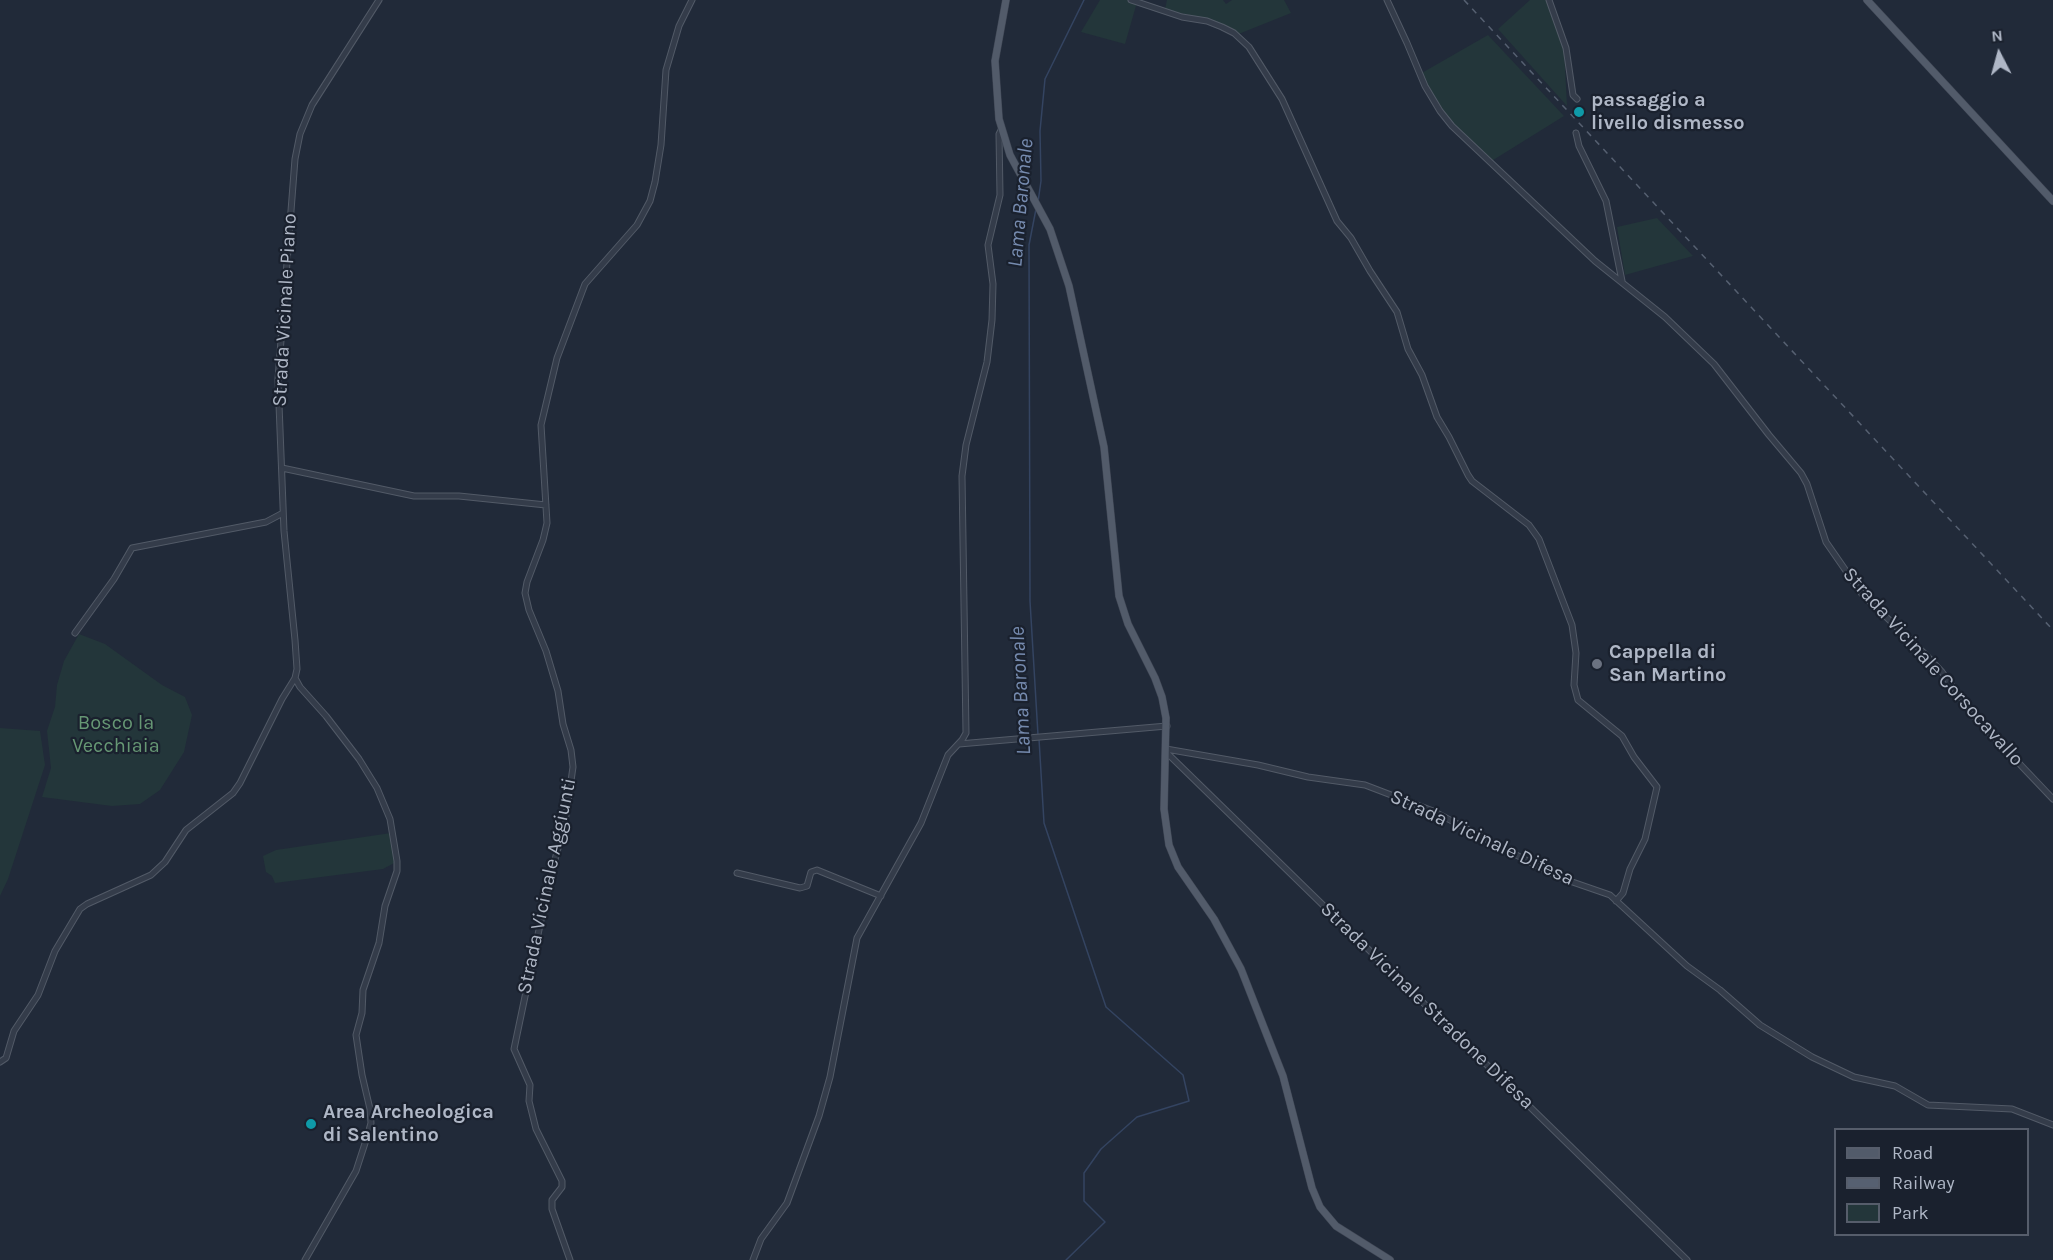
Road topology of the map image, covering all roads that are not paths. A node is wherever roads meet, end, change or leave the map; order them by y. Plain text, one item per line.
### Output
1 (379, 0) edge
2 (692, 0) edge
3 (1006, 0) edge
4 (1131, 0) edge
5 (1387, 0) edge
6 (1549, 0) edge
7 (1868, 0) edge
8 (1577, 99) dead end
9 (1001, 130) junction
10 (1576, 133) dead end
11 (2053, 201) edge
12 (1622, 281) junction
13 (282, 468) junction
14 (546, 505) junction
15 (283, 513) junction
16 (75, 633) dead end
17 (295, 678) junction
18 (1167, 726) junction
19 (959, 744) junction
20 (1166, 751) junction
21 (2053, 799) edge
22 (737, 873) dead end
23 (881, 896) junction
24 (1616, 901) junction
25 (0, 1062) edge
26 (2053, 1125) edge
27 (305, 1260) edge
28 (570, 1260) edge
29 (753, 1260) edge
30 (1390, 1260) edge
31 (1687, 1260) edge

1 - 13 street, Strada Vicinale Piano
2 - 14 street, Strada Vicinale Aggiunti
3 - 9 main road
4 - 24 street
5 - 12 street, Strada Vicinale Corsocavallo
6 - 8 street
7 - 11 main road
9 - 18 main road
9 - 19 street
10 - 12 street
12 - 21 street, Strada Vicinale Corsocavallo
13 - 14 street
13 - 15 street, Strada Vicinale Piano
14 - 28 street, Strada Vicinale Aggiunti
15 - 16 street
15 - 17 street, Strada Vicinale Piano
17 - 25 street
17 - 27 street
18 - 19 street
18 - 20 main road
19 - 23 street
20 - 24 street, Strada Vicinale Difesa
20 - 30 main road
20 - 31 street, Strada Vicinale Stradone Difesa
22 - 23 street
23 - 29 street
24 - 26 street, Strada Vicinale Difesa

